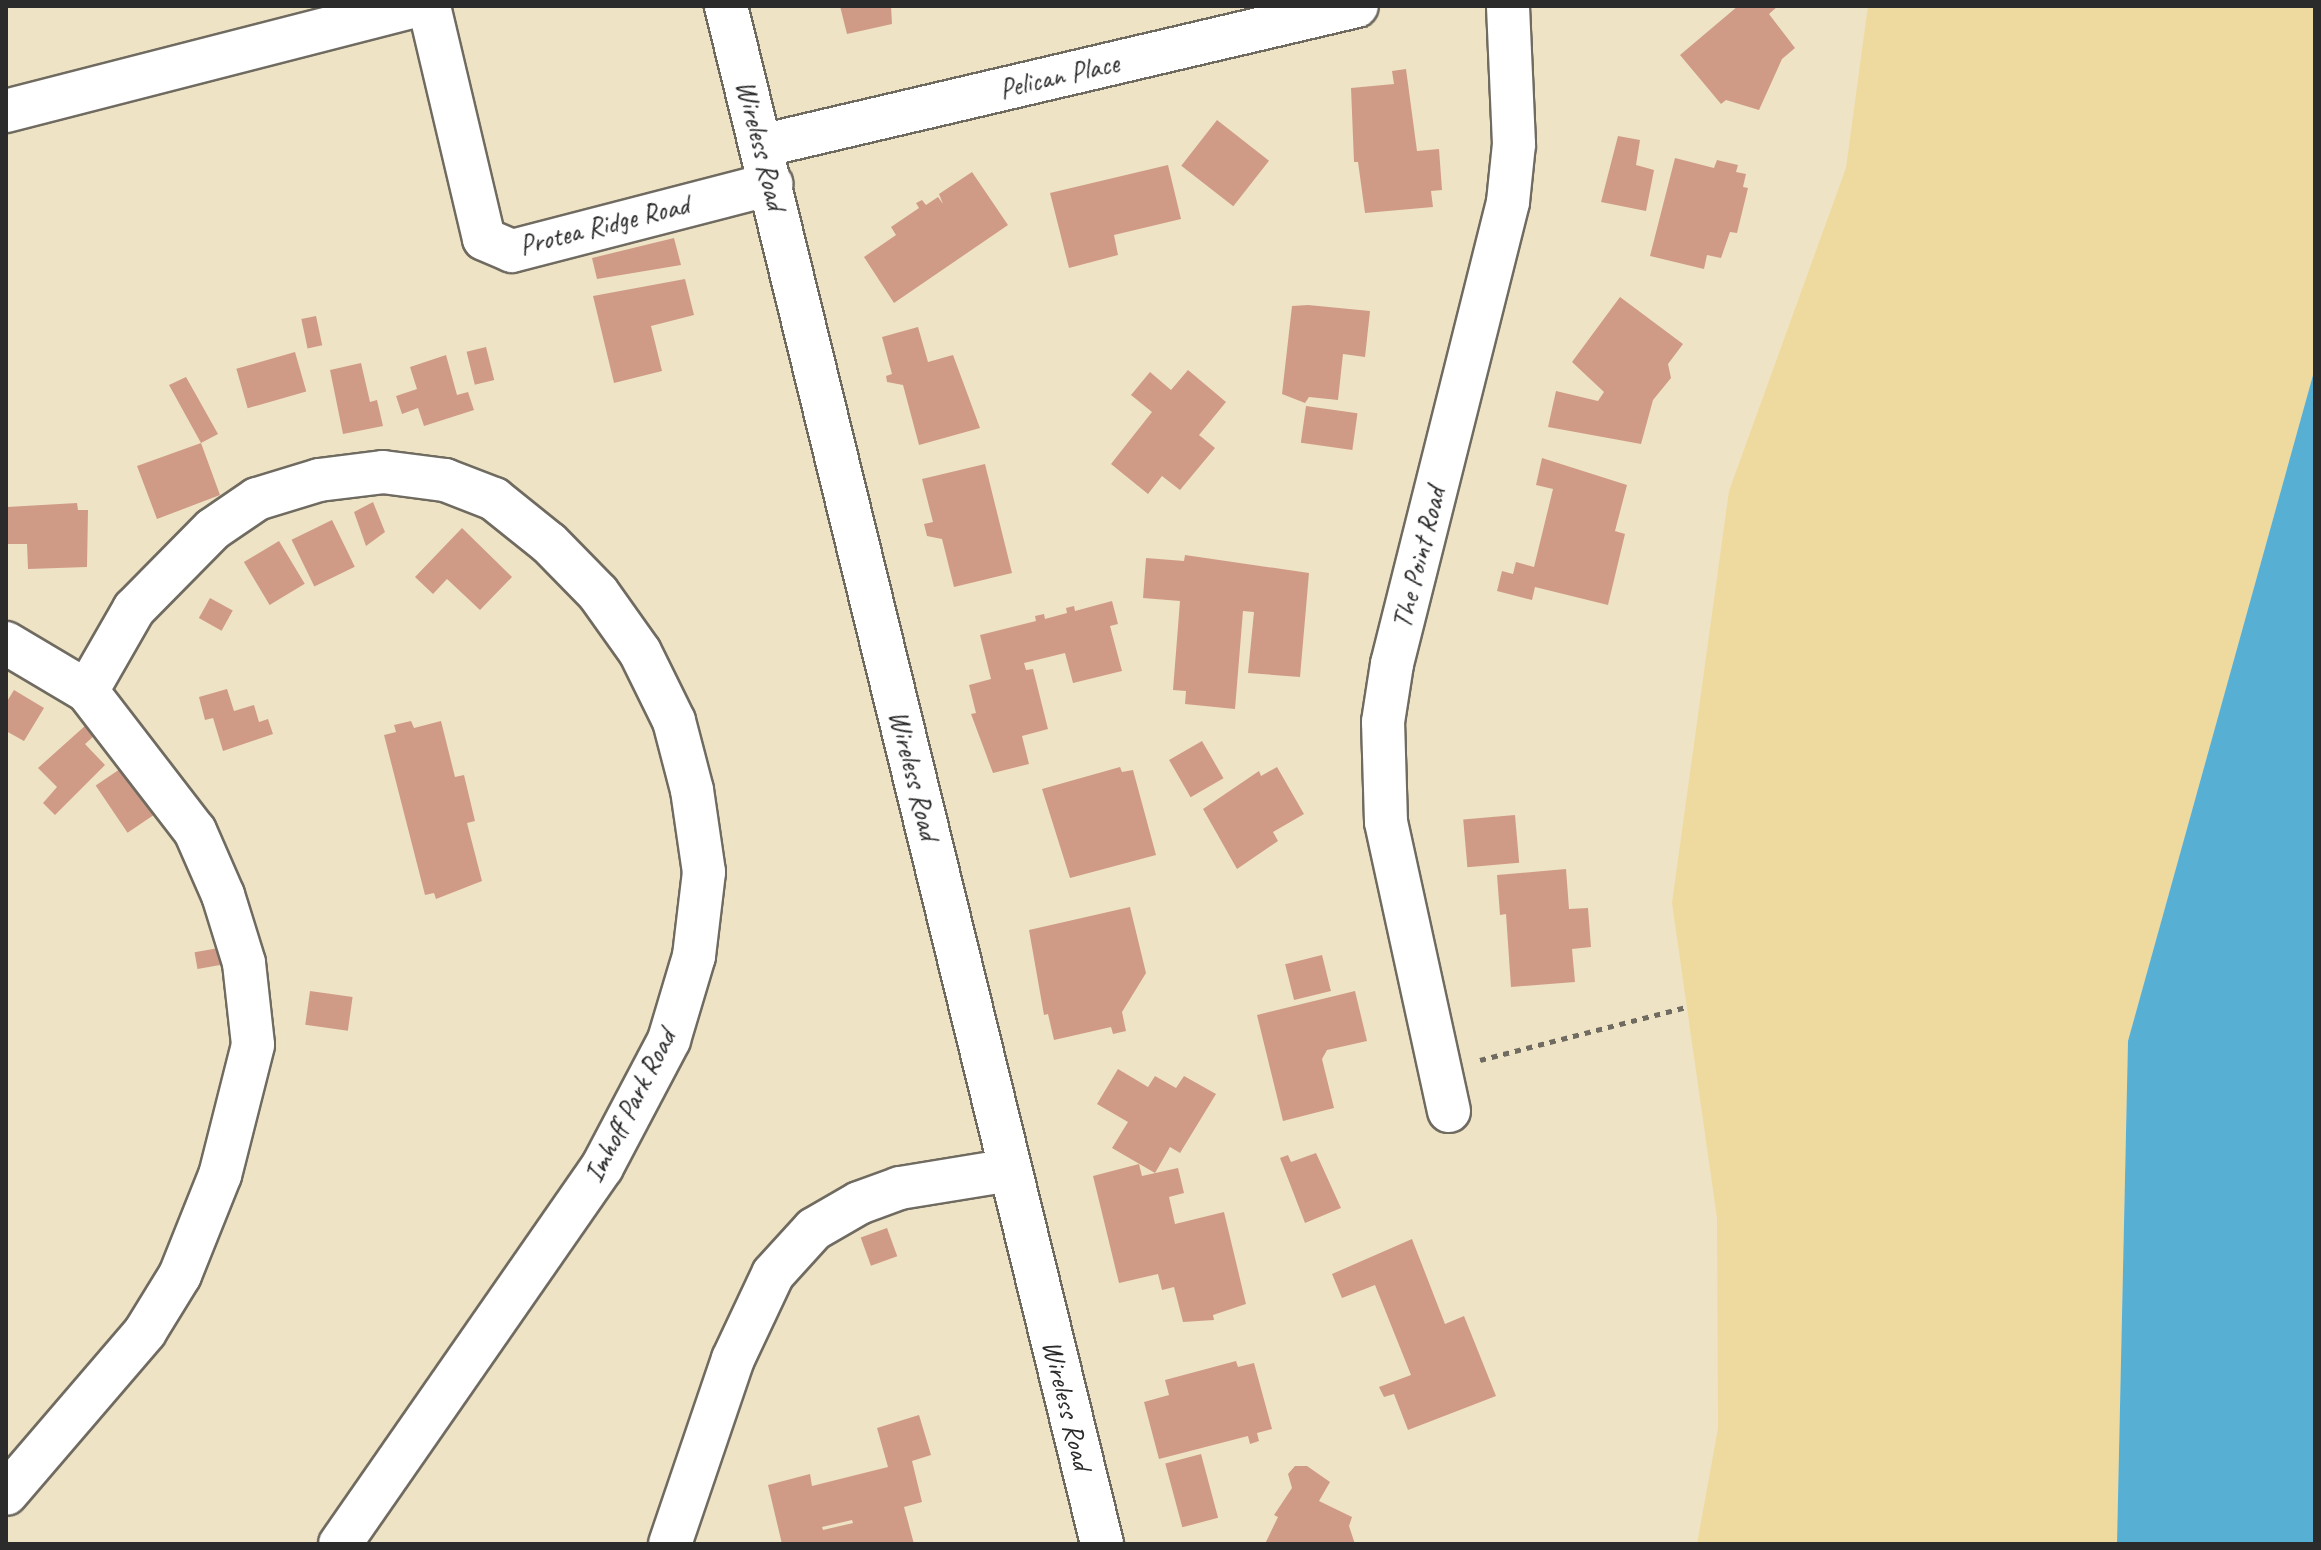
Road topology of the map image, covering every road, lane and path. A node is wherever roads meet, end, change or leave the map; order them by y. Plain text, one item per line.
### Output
1 (414, 6) edge
2 (429, 6) edge
3 (726, 6) edge
4 (1357, 6) edge
5 (1508, 6) edge
6 (1206, 24) edge
7 (6, 111) edge
8 (766, 165) junction
9 (6, 643) edge
10 (87, 691) junction
11 (1686, 1007) dead end
12 (1440, 1070) junction
13 (1449, 1111) dead end
14 (1010, 1170) junction
15 (6, 1494) edge
16 (340, 1544) edge
17 (670, 1544) edge
18 (1102, 1544) edge

1 - 7 street
2 - 8 street, Protea Ridge Road
3 - 8 street, Wireless Road
4 - 6 street, Pelican Place
5 - 12 street, The Point Road
6 - 8 street, Pelican Place
8 - 14 street, Wireless Road
9 - 10 street
10 - 15 street
10 - 16 street, Imhoff Park Road
11 - 12 path
12 - 13 street, The Point Road
14 - 17 street
14 - 18 street, Wireless Road

